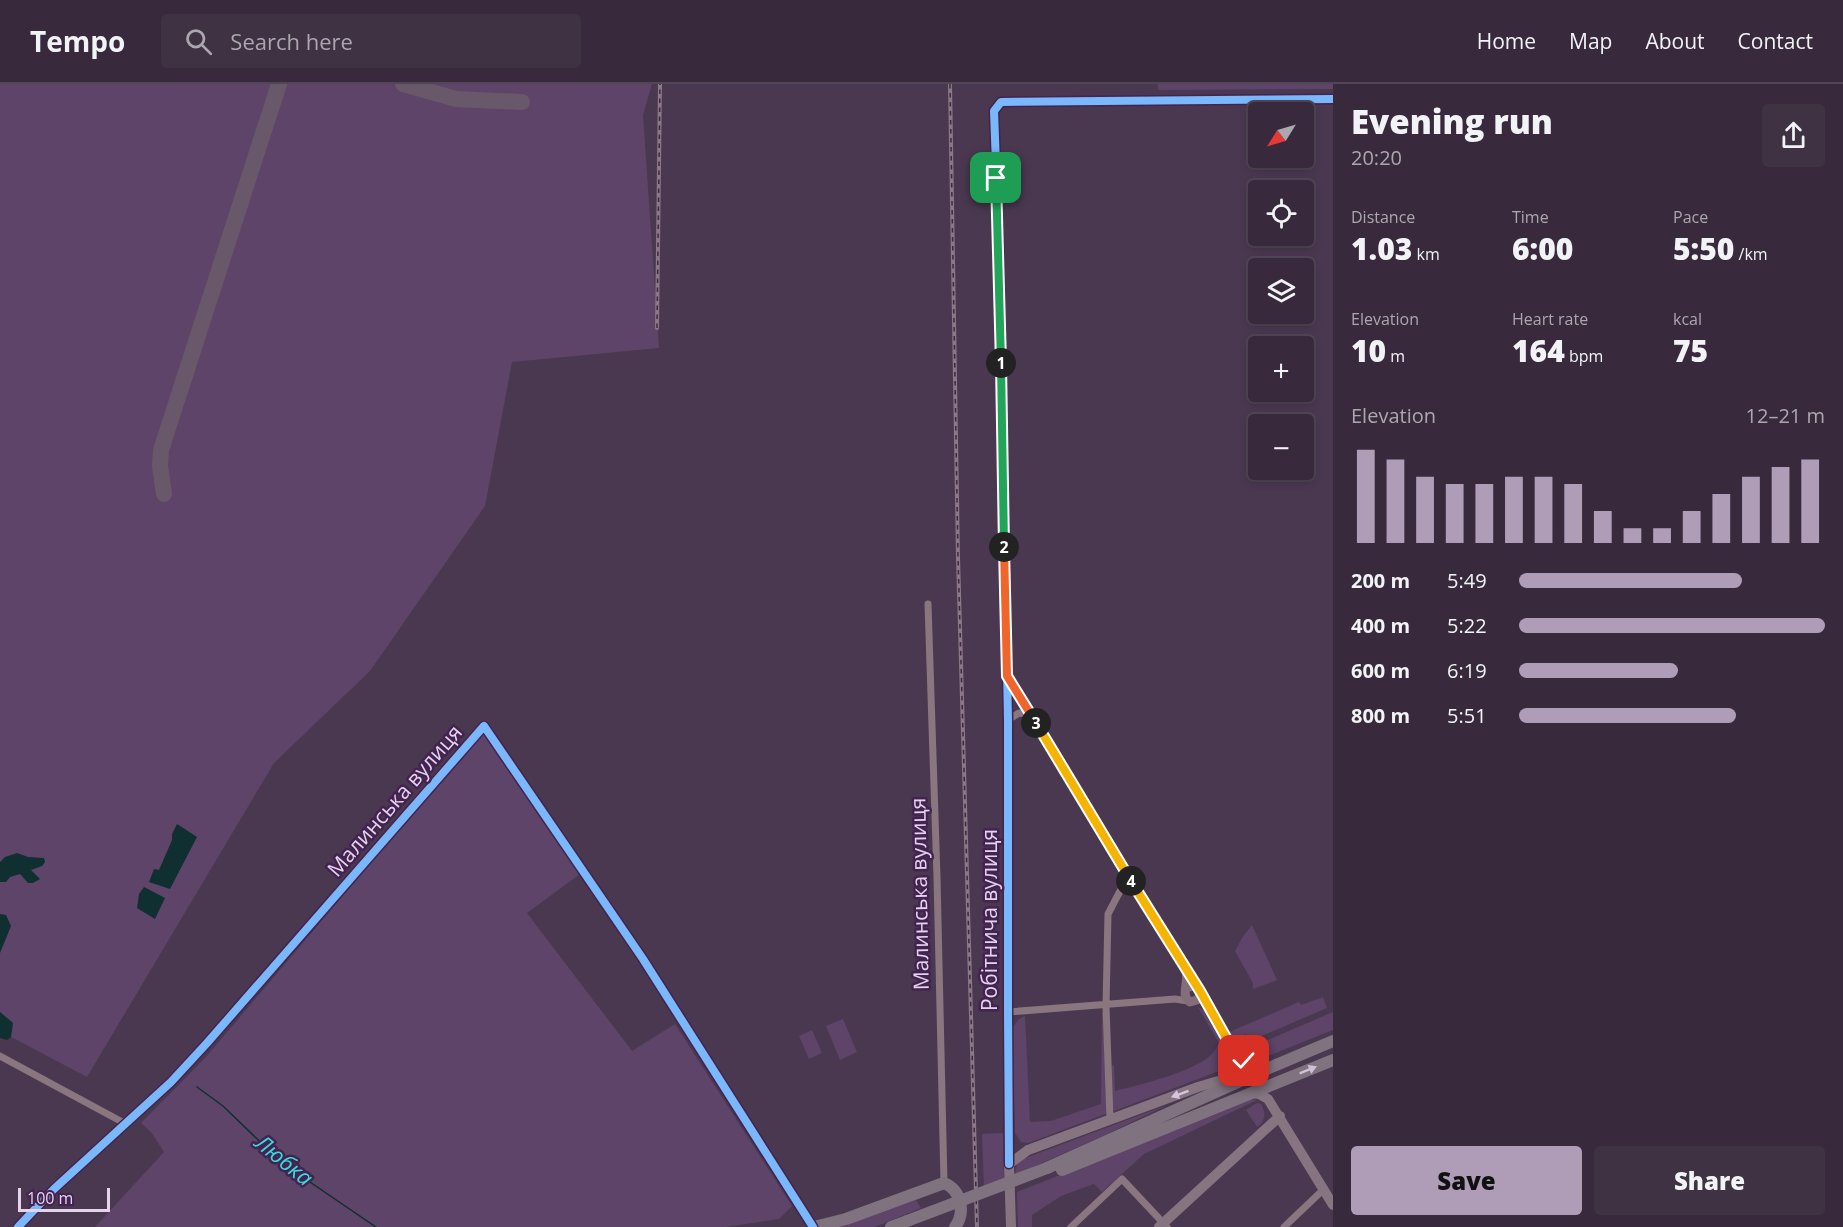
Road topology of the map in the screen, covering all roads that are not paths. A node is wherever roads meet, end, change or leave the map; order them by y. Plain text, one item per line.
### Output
1 (1333, 99) edge
2 (928, 604) dead end
3 (1007, 676) junction
4 (1031, 715) junction
5 (1008, 720) junction
6 (1128, 876) junction
7 (1185, 967) junction
8 (1185, 989) junction
9 (1199, 990) junction
10 (1175, 999) junction
11 (1191, 1002) junction
12 (1106, 1006) junction
13 (1209, 1007) junction
14 (1008, 1012) junction
15 (1333, 1041) edge
16 (1233, 1050) junction
17 (0, 1056) edge
18 (1333, 1060) edge
19 (1269, 1068) junction
20 (1283, 1080) junction
21 (1235, 1084) junction
22 (1252, 1093) junction
23 (1280, 1116) junction
24 (1110, 1119) junction
25 (126, 1124) junction
26 (1010, 1145) junction
27 (1028, 1150) junction
28 (1009, 1164) junction
29 (1048, 1171) junction
30 (944, 1183) junction
31 (1324, 1189) junction
32 (1333, 1205) edge
33 (911, 1224) edge
34 (1163, 1226) edge
35 (18, 1227) edge
36 (813, 1227) edge
37 (891, 1227) edge
38 (955, 1227) edge
39 (1011, 1227) edge
40 (1071, 1227) edge
41 (1284, 1227) edge

1 - 3 street, Робітнича вулиця
2 - 30 street, Малинська вулиця
3 - 4 street
3 - 5 street, Робітнича вулиця
4 - 5 street
4 - 6 street
5 - 14 street, Робітнича вулиця
6 - 7 street
6 - 12 street
7 - 8 street
7 - 9 street
8 - 9 street
8 - 10 street
8 - 11 street
9 - 11 street
9 - 13 street
10 - 11 street
10 - 12 street
11 - 13 street
12 - 14 street
12 - 24 street
13 - 16 street
14 - 26 street, Робітнича вулиця
15 - 19 highway
16 - 19 street
16 - 21 street
17 - 25 street
20 -> 18 highway
19 - 21 highway
20 - 22 highway
20 - 23 main road
21 -> 24 main road
21 - 29 highway
22 - 23 main road
22 - 29 highway
23 - 31 main road
23 - 34 main road
24 - 27 main road
25 - 35 street, Малинська вулиця
25 - 36 street, Малинська вулиця
26 - 27 street
26 - 28 street, Робітнича вулиця
27 - 28 main road
28 - 39 main road, Робітнича вулиця
29 - 33 highway, bridge
30 - 36 highway
30 - 38 highway
31 - 32 main road
31 - 41 street
33 - 37 highway
34 - 40 street

